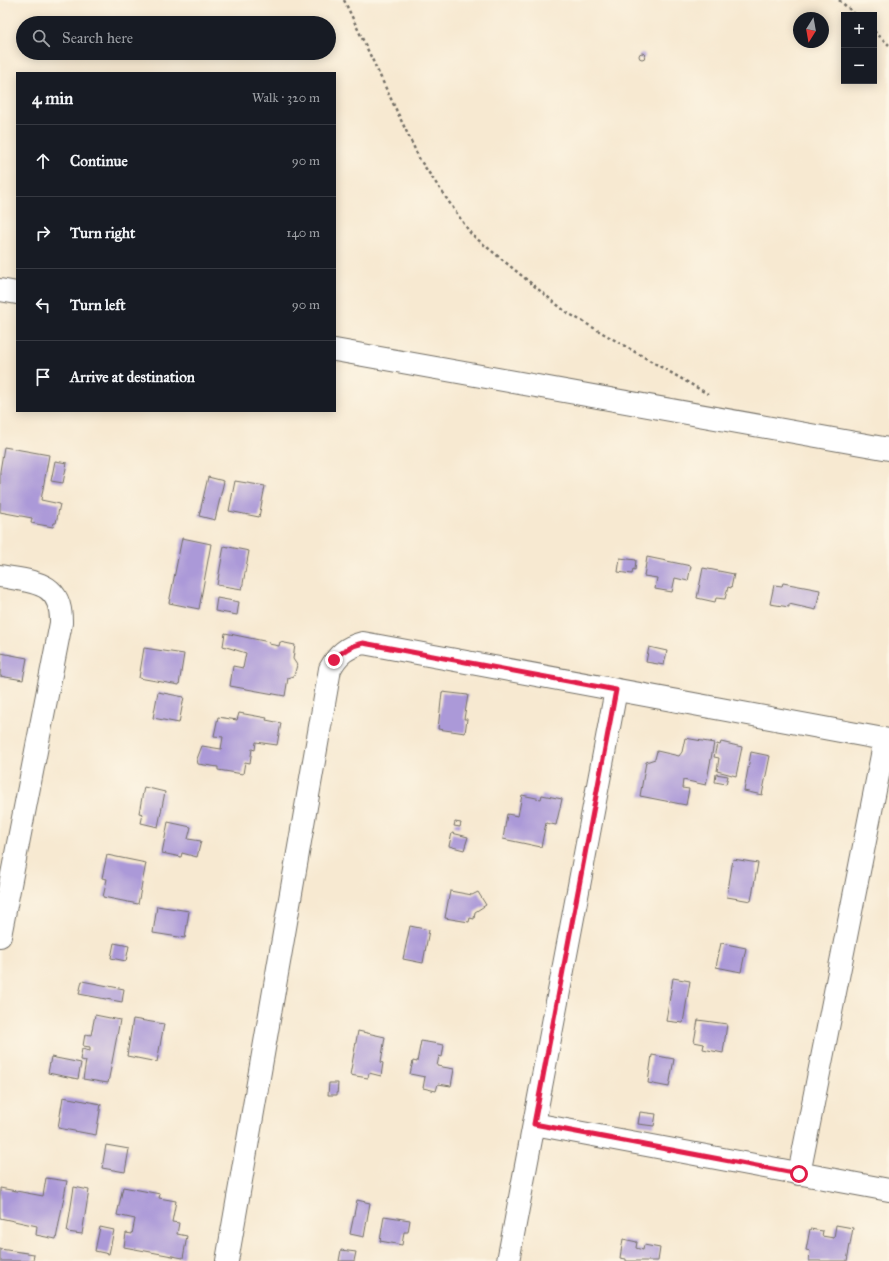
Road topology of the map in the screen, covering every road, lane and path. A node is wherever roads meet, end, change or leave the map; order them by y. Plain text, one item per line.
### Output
1 (344, 0) edge
2 (839, 0) edge
3 (853, 12) edge
4 (877, 34) edge
5 (889, 45) edge
6 (0, 290) edge
7 (16, 293) edge
8 (336, 350) edge
9 (714, 397) dead end
10 (889, 449) edge
11 (0, 576) edge
12 (616, 690) junction
13 (887, 740) edge
14 (0, 936) edge
15 (534, 1124) junction
16 (799, 1174) junction
17 (889, 1190) edge
18 (226, 1261) edge
19 (508, 1261) edge

1 - 9 path
2 - 3 path
4 - 5 path
6 - 7 street
8 - 10 street
11 - 14 street
12 - 13 street
12 - 15 street
12 - 18 street
13 - 16 street
15 - 16 street
15 - 19 street
16 - 17 street

